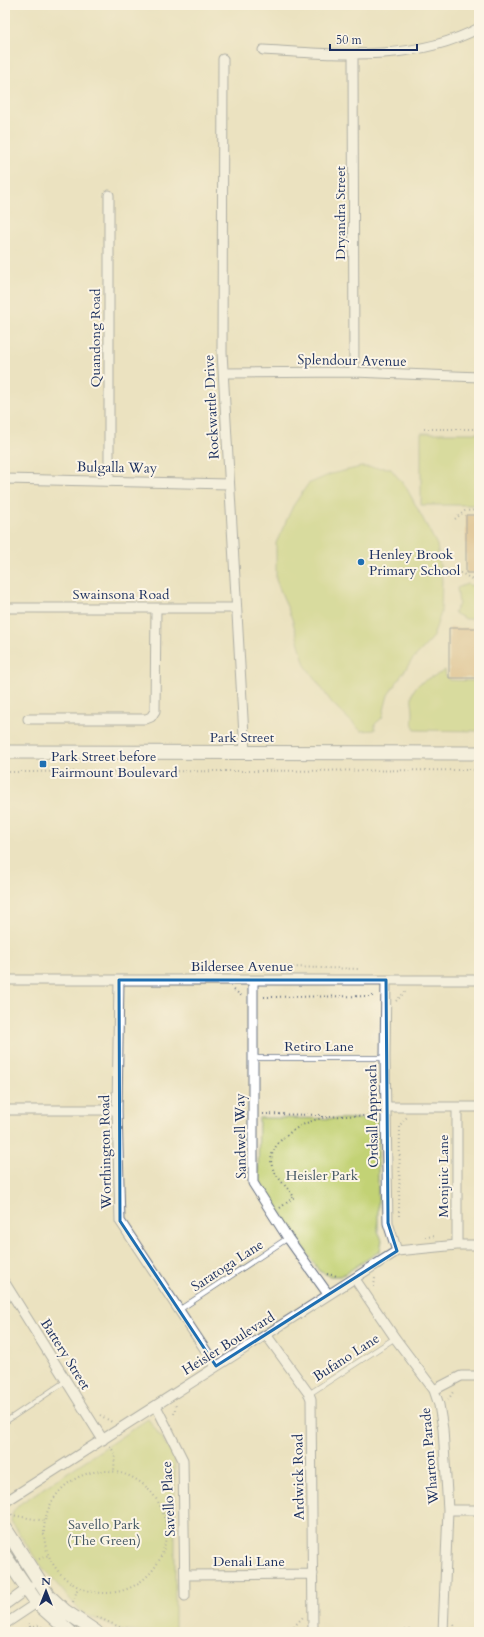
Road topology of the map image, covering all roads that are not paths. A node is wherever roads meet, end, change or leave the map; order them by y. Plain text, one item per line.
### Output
1 (479, 28) edge
2 (263, 50) dead end
3 (353, 54) junction
4 (223, 59) dead end
5 (110, 195) dead end
6 (354, 372) junction
7 (224, 373) junction
8 (479, 377) edge
9 (5, 479) edge
10 (110, 481) junction
11 (229, 484) junction
12 (5, 608) edge
13 (156, 608) junction
14 (236, 608) junction
15 (28, 719) dead end
16 (5, 752) edge
17 (245, 753) junction
18 (479, 753) edge
19 (5, 980) edge
20 (119, 980) junction
21 (253, 980) junction
22 (386, 980) junction
23 (479, 980) edge
24 (254, 1058) junction
25 (385, 1058) junction
26 (386, 1107) junction
27 (457, 1107) junction
28 (479, 1107) edge
29 (5, 1110) edge
30 (117, 1110) junction
31 (288, 1238) junction
32 (457, 1245) junction
33 (479, 1245) edge
34 (398, 1251) junction
35 (355, 1279) junction
36 (5, 1283) edge
37 (328, 1294) junction
38 (179, 1310) junction
39 (267, 1336) junction
40 (396, 1338) junction
41 (216, 1366) junction
42 (479, 1376) edge
43 (66, 1381) junction
44 (434, 1390) junction
45 (309, 1394) junction
46 (156, 1406) junction
47 (5, 1422) edge
48 (103, 1440) junction
49 (5, 1502) edge
50 (448, 1510) junction
51 (479, 1510) edge
52 (5, 1528) edge
53 (5, 1556) edge
54 (313, 1574) junction
55 (184, 1575) junction
56 (38, 1581) junction
57 (26, 1590) junction
58 (48, 1595) junction
59 (185, 1596) dead end
60 (37, 1603) junction
61 (5, 1605) edge
62 (5, 1624) edge
63 (439, 1631) edge
64 (70, 1632) edge
65 (96, 1632) edge
66 (313, 1632) edge

1 - 3 street
2 - 3 street
3 - 6 street, Dryandra Street
4 - 7 street, Rockwattle Drive
5 - 10 street, Quandong Road
6 - 7 street, Splendour Avenue
6 - 8 street, Splendour Avenue
7 - 11 street, Rockwattle Drive
9 - 10 street, Bulgalla Way
10 - 11 street, Bulgalla Way
11 - 14 street, Rockwattle Drive
12 - 13 street, Swainsona Road
13 - 14 street, Swainsona Road
13 - 15 street
14 - 17 street, Rockwattle Drive
16 - 17 street, Park Street
17 - 18 street, Park Street
19 - 20 street, Bildersee Avenue
20 - 21 street, Bildersee Avenue
20 - 30 street, Worthington Road
21 - 22 street, Bildersee Avenue
21 - 24 street, Sandwell Way
22 - 23 street, Bildersee Avenue
22 - 25 street, Ordsall Approach
24 - 25 lane, Retiro Lane
24 - 31 street, Sandwell Way
25 - 26 street, Ordsall Approach
26 - 27 street
26 - 34 street, Ordsall Approach
27 - 28 street
27 - 32 street, Monjuic Lane
29 - 30 street
30 - 38 street, Worthington Road
31 - 37 street, Sandwell Way
31 - 38 lane, Saratoga Lane
32 - 33 street, Heisler Boulevard
32 - 34 street, Heisler Boulevard
34 - 35 street, Heisler Boulevard
35 - 37 street, Heisler Boulevard
35 - 40 street, Wharton Parade
36 - 43 street, Battery Street
37 - 39 street, Heisler Boulevard
38 - 41 street, Worthington Road
39 - 41 street, Heisler Boulevard
39 - 45 street, Ardwick Road
40 - 44 street, Wharton Parade
40 - 45 lane, Bufano Lane
41 - 46 street, Heisler Boulevard
42 - 44 street
43 - 47 lane
43 - 48 street, Battery Street
44 - 50 street, Wharton Parade
45 - 54 street, Ardwick Road
46 - 48 street, Heisler Boulevard
46 - 55 street, Savello Place
48 - 49 street, Heisler Boulevard
50 - 51 street
50 - 63 street, Wharton Parade
52 - 56 street
53 - 57 street
54 - 55 street, Denali Lane
54 - 66 street, Ardwick Road
55 - 59 street, Savello Place
56 - 57 street
56 - 58 street
57 - 60 street
57 - 61 street
58 - 60 street
58 - 65 street
60 - 62 street
60 - 64 street

